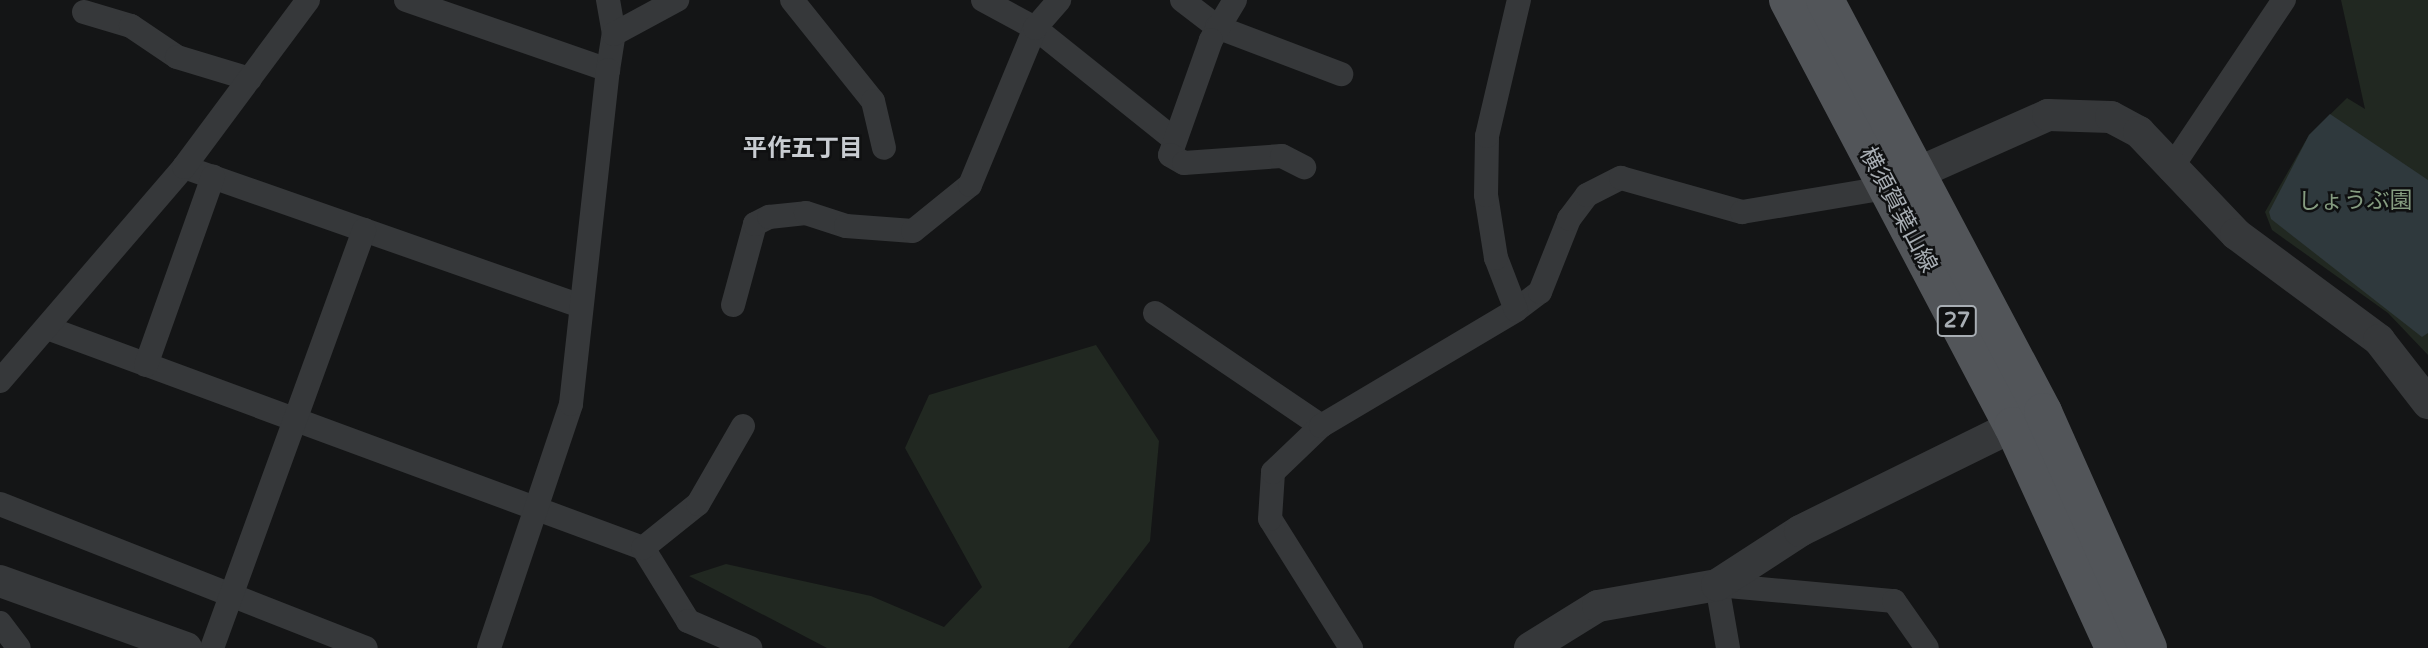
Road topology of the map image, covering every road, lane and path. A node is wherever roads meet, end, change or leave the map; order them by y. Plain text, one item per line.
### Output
1 (308, 0) edge
2 (406, 0) edge
3 (608, 0) edge
4 (677, 0) edge
5 (792, 0) edge
6 (983, 0) edge
7 (1059, 0) edge
8 (1182, 0) edge
9 (1235, 0) edge
10 (1519, 0) edge
11 (1788, 0) edge
12 (1825, 0) edge
13 (2284, 0) edge
14 (84, 12) dead end
15 (1217, 27) junction
16 (1035, 28) junction
17 (614, 34) junction
18 (608, 70) junction
19 (1341, 74) dead end
20 (250, 79) junction
21 (1175, 140) junction
22 (884, 148) dead end
23 (184, 167) junction
24 (1304, 167) dead end
25 (2171, 170) junction
26 (213, 177) junction
27 (1901, 180) junction
28 (364, 230) junction
29 (577, 305) junction
30 (733, 305) dead end
31 (1516, 310) junction
32 (1156, 313) dead end
33 (50, 329) junction
34 (146, 365) junction
35 (0, 381) edge
36 (2428, 403) edge
37 (2028, 419) junction
38 (295, 420) junction
39 (743, 426) dead end
40 (1321, 426) junction
41 (0, 504) edge
42 (536, 509) junction
43 (643, 548) junction
44 (0, 581) edge
45 (1717, 584) junction
46 (231, 595) junction
47 (0, 624) edge
48 (19, 648) edge
49 (186, 648) edge
50 (212, 648) edge
51 (366, 648) edge
52 (489, 648) edge
53 (750, 648) edge
54 (1351, 648) edge
55 (1530, 648) edge
56 (1728, 648) edge
57 (1927, 648) edge
58 (2114, 648) edge
59 (2148, 648) edge

1 - 20 street
2 - 18 street
3 - 17 street
4 - 17 street
5 - 22 street
6 - 16 street
7 - 16 street
8 - 15 street
9 - 15 street
10 - 31 street
11 - 27 main road, 横須賀葉山線 / 27
12 - 27 main road, 横須賀葉山線 / 27
13 - 25 street
14 - 20 street
15 - 19 street
15 - 21 street
16 - 21 street
16 - 30 street
17 - 18 street
18 - 29 street
20 - 23 street
21 - 24 street
23 - 26 street
23 - 33 street
25 - 27 street
25 - 36 street
26 - 28 street
26 - 34 street
27 - 31 street
27 - 37 main road, 横須賀葉山線 / 27
28 - 29 street
28 - 38 street
29 - 42 street
31 - 40 street
32 - 40 street
33 - 34 street
33 - 35 street
34 - 38 street
37 - 45 street
37 - 58 main road, 横須賀葉山線 / 27
37 - 59 main road, 横須賀葉山線 / 27
38 - 42 street
38 - 46 street
39 - 43 street
40 - 54 street
41 - 46 street
42 - 43 street
42 - 52 street
43 - 53 street
44 - 49 street
45 - 55 street
45 - 56 street
45 - 57 street
46 - 50 street
46 - 51 street
47 - 48 street

